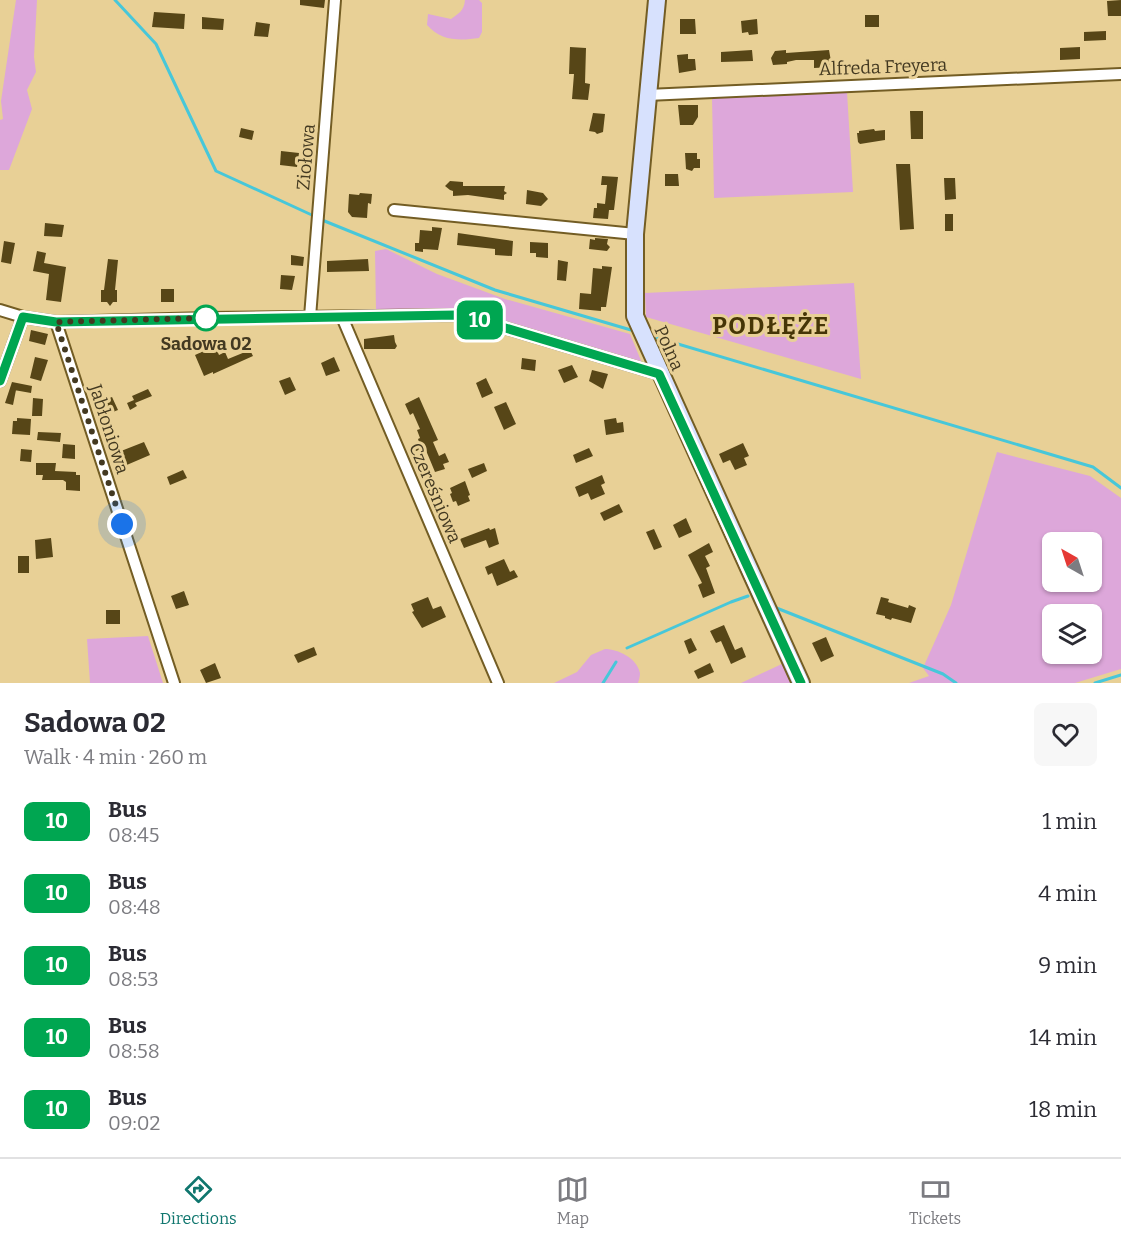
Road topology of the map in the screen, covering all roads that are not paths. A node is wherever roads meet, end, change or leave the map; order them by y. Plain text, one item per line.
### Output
1 (335, 0) edge
2 (657, 0) edge
3 (1121, 74) edge
4 (647, 95) junction
5 (394, 210) dead end
6 (635, 234) junction
7 (0, 310) edge
8 (23, 317) junction
9 (310, 317) junction
10 (342, 317) junction
11 (56, 322) junction
12 (659, 374) junction
13 (0, 381) edge
14 (174, 683) edge
15 (498, 683) edge
16 (801, 683) edge

1 - 9 street, Ziołowa
2 - 4 street, Polna
3 - 4 street, Alfreda Freyera
4 - 6 street, Polna
5 - 6 street
6 - 12 street, Polna
7 - 8 street
8 - 11 street
8 - 13 street
9 - 10 street
9 - 11 street
10 - 12 street
10 - 15 street, Czereśniowa
11 - 14 street, Jabłoniowa
12 - 16 street, Polna

